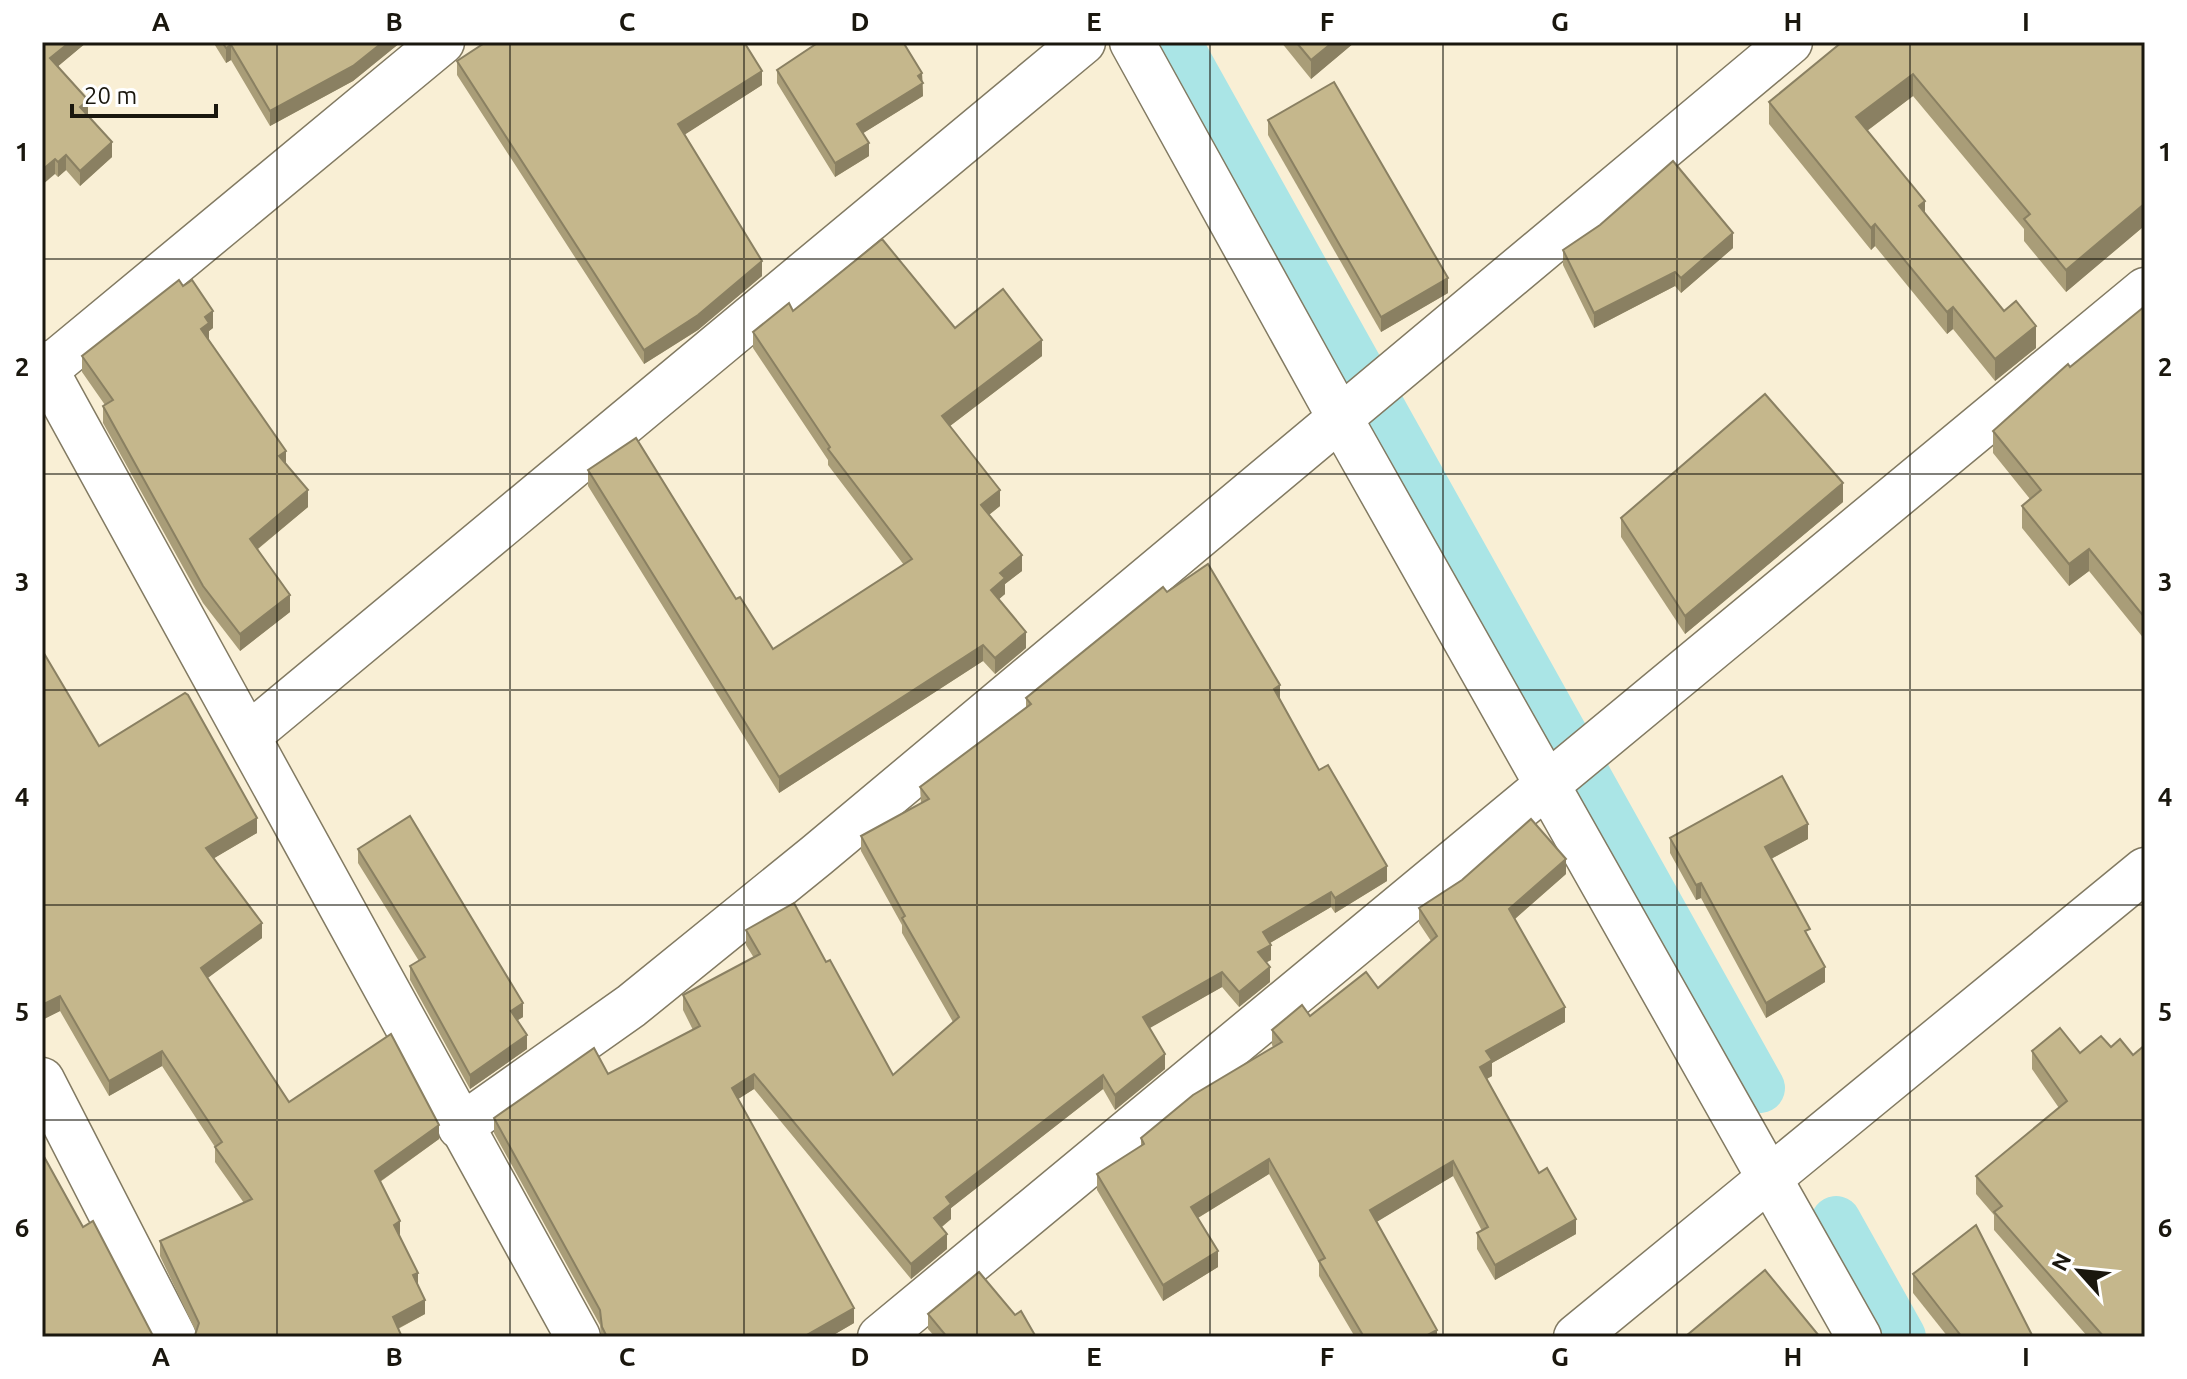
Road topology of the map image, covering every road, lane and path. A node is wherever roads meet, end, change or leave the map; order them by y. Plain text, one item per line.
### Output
1 (442, 42) edge
2 (1083, 42) edge
3 (1132, 42) edge
4 (1790, 42) edge
5 (2145, 290) edge
6 (44, 367) edge
7 (1341, 420) junction
8 (249, 735) junction
9 (1548, 781) junction
10 (2145, 870) edge
11 (42, 1080) edge
12 (460, 1127) junction
13 (1770, 1177) junction
14 (174, 1337) edge
15 (578, 1337) edge
16 (880, 1337) edge
17 (1576, 1337) edge
18 (1859, 1337) edge

1 - 6 street
2 - 8 street
3 - 7 street
4 - 7 street
5 - 9 street
6 - 8 street
7 - 9 street
7 - 12 street
8 - 12 street
9 - 13 street
9 - 16 street
10 - 13 street
11 - 14 street
12 - 15 street
13 - 17 street
13 - 18 street

